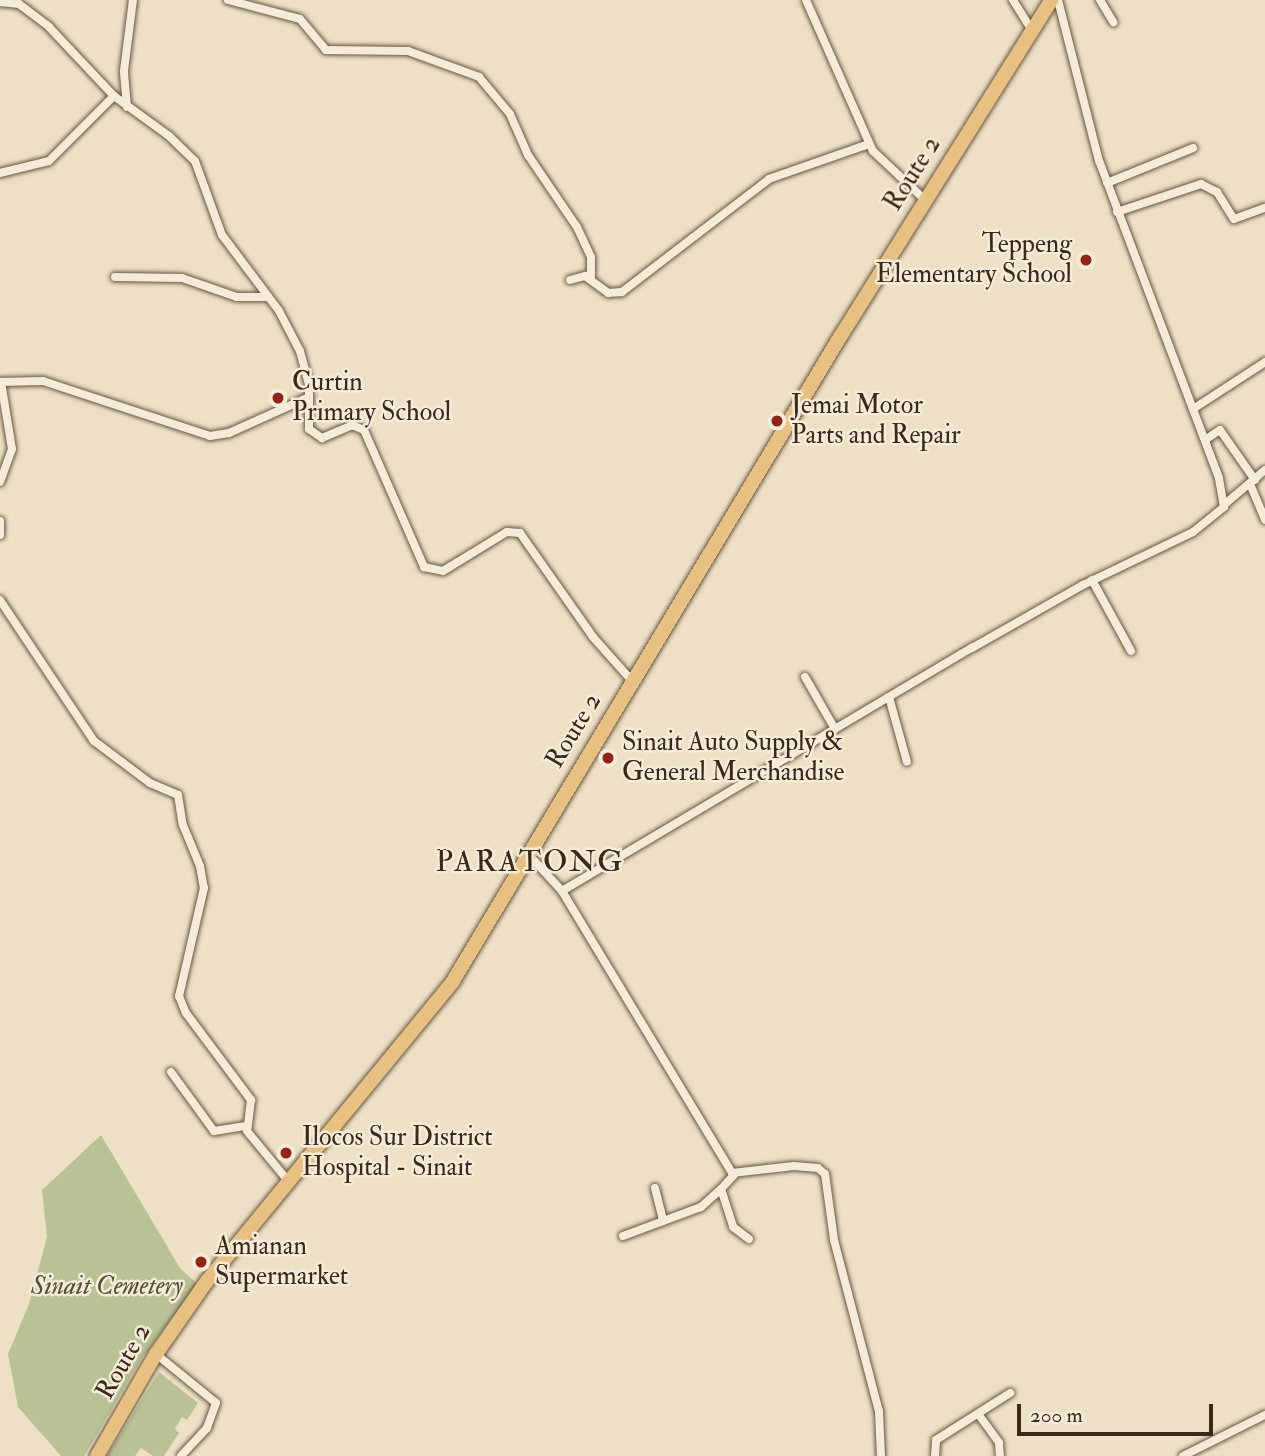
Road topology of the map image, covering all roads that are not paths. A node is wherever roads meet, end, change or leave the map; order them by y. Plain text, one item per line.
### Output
1 (133, 0) edge
2 (228, 0) edge
3 (806, 0) edge
4 (1013, 0) edge
5 (1051, 0) edge
6 (1058, 0) edge
7 (1100, 0) edge
8 (0, 2) edge
9 (1113, 22) dead end
10 (1032, 31) junction
11 (114, 96) junction
12 (127, 107) junction
13 (869, 144) junction
14 (1193, 148) dead end
15 (0, 173) edge
16 (1107, 183) junction
17 (925, 200) junction
18 (1265, 208) edge
19 (1117, 212) junction
20 (115, 277) dead end
21 (591, 278) junction
22 (570, 280) dead end
23 (268, 297) junction
24 (1265, 362) edge
25 (0, 382) edge
26 (307, 398) junction
27 (1193, 410) junction
28 (1205, 440) junction
29 (1265, 470) edge
30 (0, 482) edge
31 (1252, 482) junction
32 (1225, 503) junction
33 (1265, 520) edge
34 (0, 522) edge
35 (0, 535) edge
36 (1093, 580) junction
37 (0, 600) edge
38 (1131, 651) dead end
39 (805, 677) dead end
40 (633, 681) junction
41 (889, 697) junction
42 (835, 729) junction
43 (907, 762) dead end
44 (529, 855) junction
45 (562, 891) junction
46 (171, 1072) dead end
47 (245, 1126) junction
48 (734, 1175) junction
49 (289, 1182) junction
50 (655, 1188) dead end
51 (721, 1189) junction
52 (663, 1221) junction
53 (623, 1236) dead end
54 (749, 1239) dead end
55 (156, 1354) junction
56 (1010, 1393) dead end
57 (979, 1415) junction
58 (1265, 1415) edge
59 (97, 1456) edge
60 (181, 1456) edge
61 (881, 1456) edge
62 (935, 1456) edge
63 (1000, 1456) edge
64 (1183, 1456) edge

1 - 12 street
2 - 21 street
3 - 13 street
4 - 10 street
5 - 10 highway, Route 2
6 - 16 street
7 - 9 street
8 - 11 street
10 - 17 highway, Route 2
11 - 12 street
11 - 15 street
12 - 23 street
13 - 17 street
13 - 21 street
14 - 16 street
16 - 19 street
17 - 40 highway, Route 2
18 - 19 street
19 - 27 street
20 - 23 street
21 - 22 street
23 - 26 street
24 - 27 street
25 - 26 street
25 - 30 street
26 - 40 street
27 - 28 street
28 - 31 street
28 - 32 street
29 - 31 street
31 - 32 street
31 - 33 street
32 - 36 street
34 - 35 street
36 - 38 street
36 - 41 street
37 - 47 street
39 - 42 street
40 - 44 highway, Route 2
41 - 42 street
41 - 43 street
42 - 45 street
44 - 45 street
44 - 49 highway, Route 2
45 - 48 street
46 - 47 street
47 - 49 street
48 - 51 street
48 - 61 street
49 - 55 highway, Route 2
50 - 52 street
51 - 52 street
51 - 54 street
52 - 53 street
55 - 59 highway, Route 2
55 - 60 street
56 - 57 street
57 - 62 street
57 - 63 street
58 - 64 street

